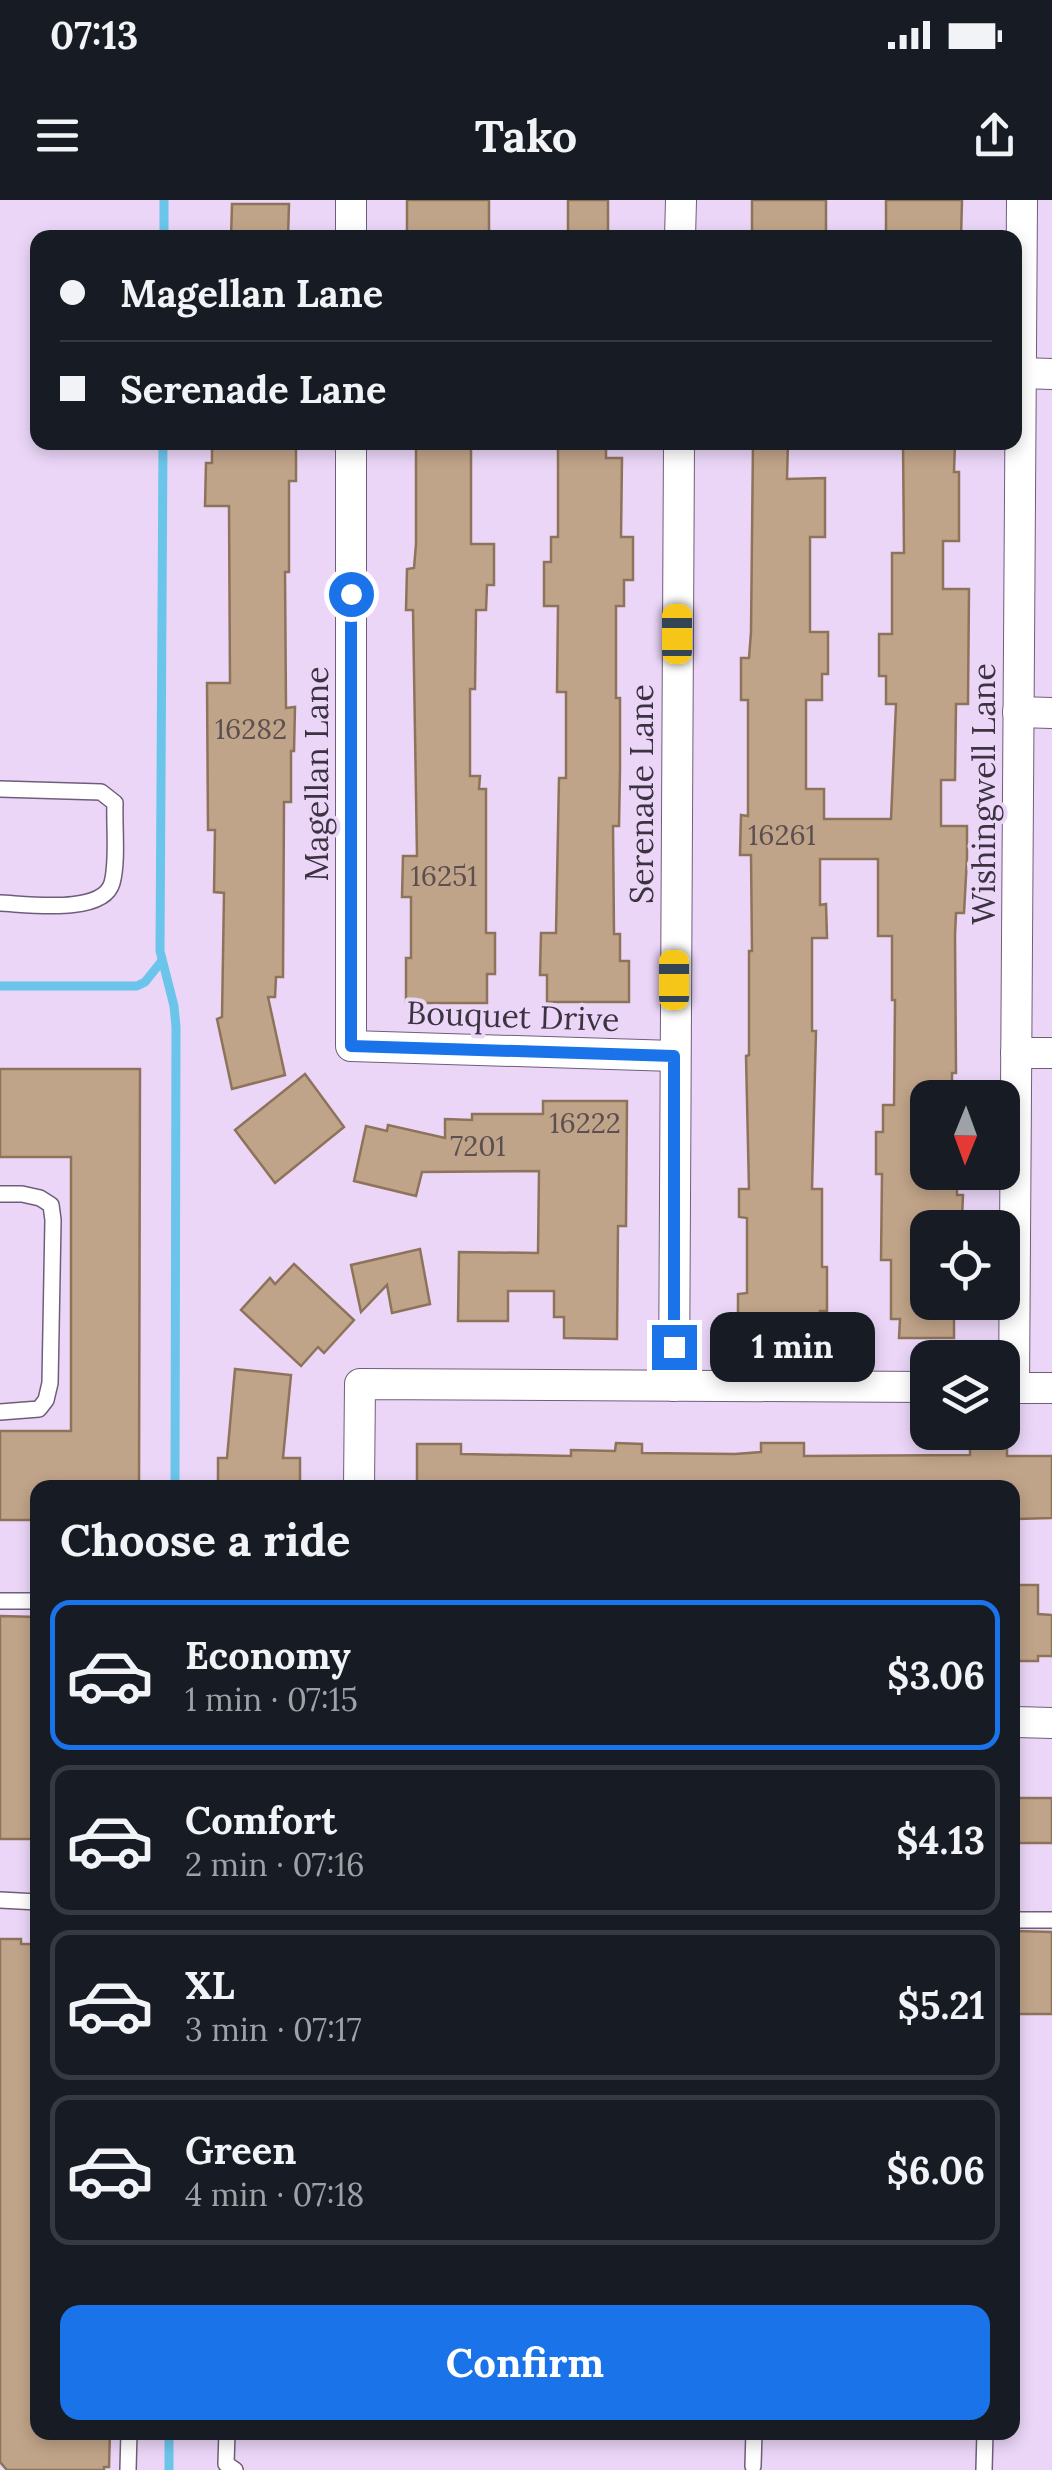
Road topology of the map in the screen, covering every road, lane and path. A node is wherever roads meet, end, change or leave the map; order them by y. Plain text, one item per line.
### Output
1 (351, 200) edge
2 (681, 200) edge
3 (1022, 200) edge
4 (351, 230) edge
5 (680, 230) edge
6 (1022, 230) edge
7 (1022, 373) edge
8 (1052, 374) edge
9 (351, 450) edge
10 (679, 450) edge
11 (1020, 450) edge
12 (1018, 712) junction
13 (1052, 713) edge
14 (0, 789) edge
15 (0, 903) edge
16 (351, 1046) joint
17 (1016, 1053) junction
18 (1052, 1054) edge
19 (674, 1056) junction
20 (0, 1194) edge
21 (1009, 1340) edge
22 (674, 1386) junction
23 (910, 1388) edge
24 (1020, 1388) edge
25 (1052, 1388) edge
26 (0, 1412) edge
27 (359, 1480) edge
28 (0, 1600) edge
29 (30, 1601) edge
30 (1020, 1722) edge
31 (1052, 1723) edge
32 (0, 1900) edge
33 (30, 1902) edge
34 (1020, 1920) edge
35 (1052, 1920) edge
36 (128, 2440) edge
37 (227, 2440) edge
38 (754, 2440) edge
39 (984, 2440) edge
40 (753, 2466) dead end
41 (128, 2470) edge
42 (235, 2470) edge
43 (984, 2470) edge

1 - 4 street
2 - 5 street
3 - 6 street, Wishingwell Lane
7 - 8 street
9 - 16 street, Magellan Lane
10 - 19 street, Serenade Lane
11 - 12 street, Wishingwell Lane
12 - 13 street
12 - 17 street, Wishingwell Lane
14 - 15 lane
16 - 19 street, Bouquet Drive
17 - 18 street
17 - 21 street, Wishingwell Lane
19 - 22 street, Serenade Lane
20 - 26 lane
22 - 23 street
22 - 27 street
24 - 25 street
28 - 29 lane
30 - 31 street
32 - 33 lane
34 - 35 lane
36 - 41 lane
37 - 42 lane
38 - 40 lane
39 - 43 lane

